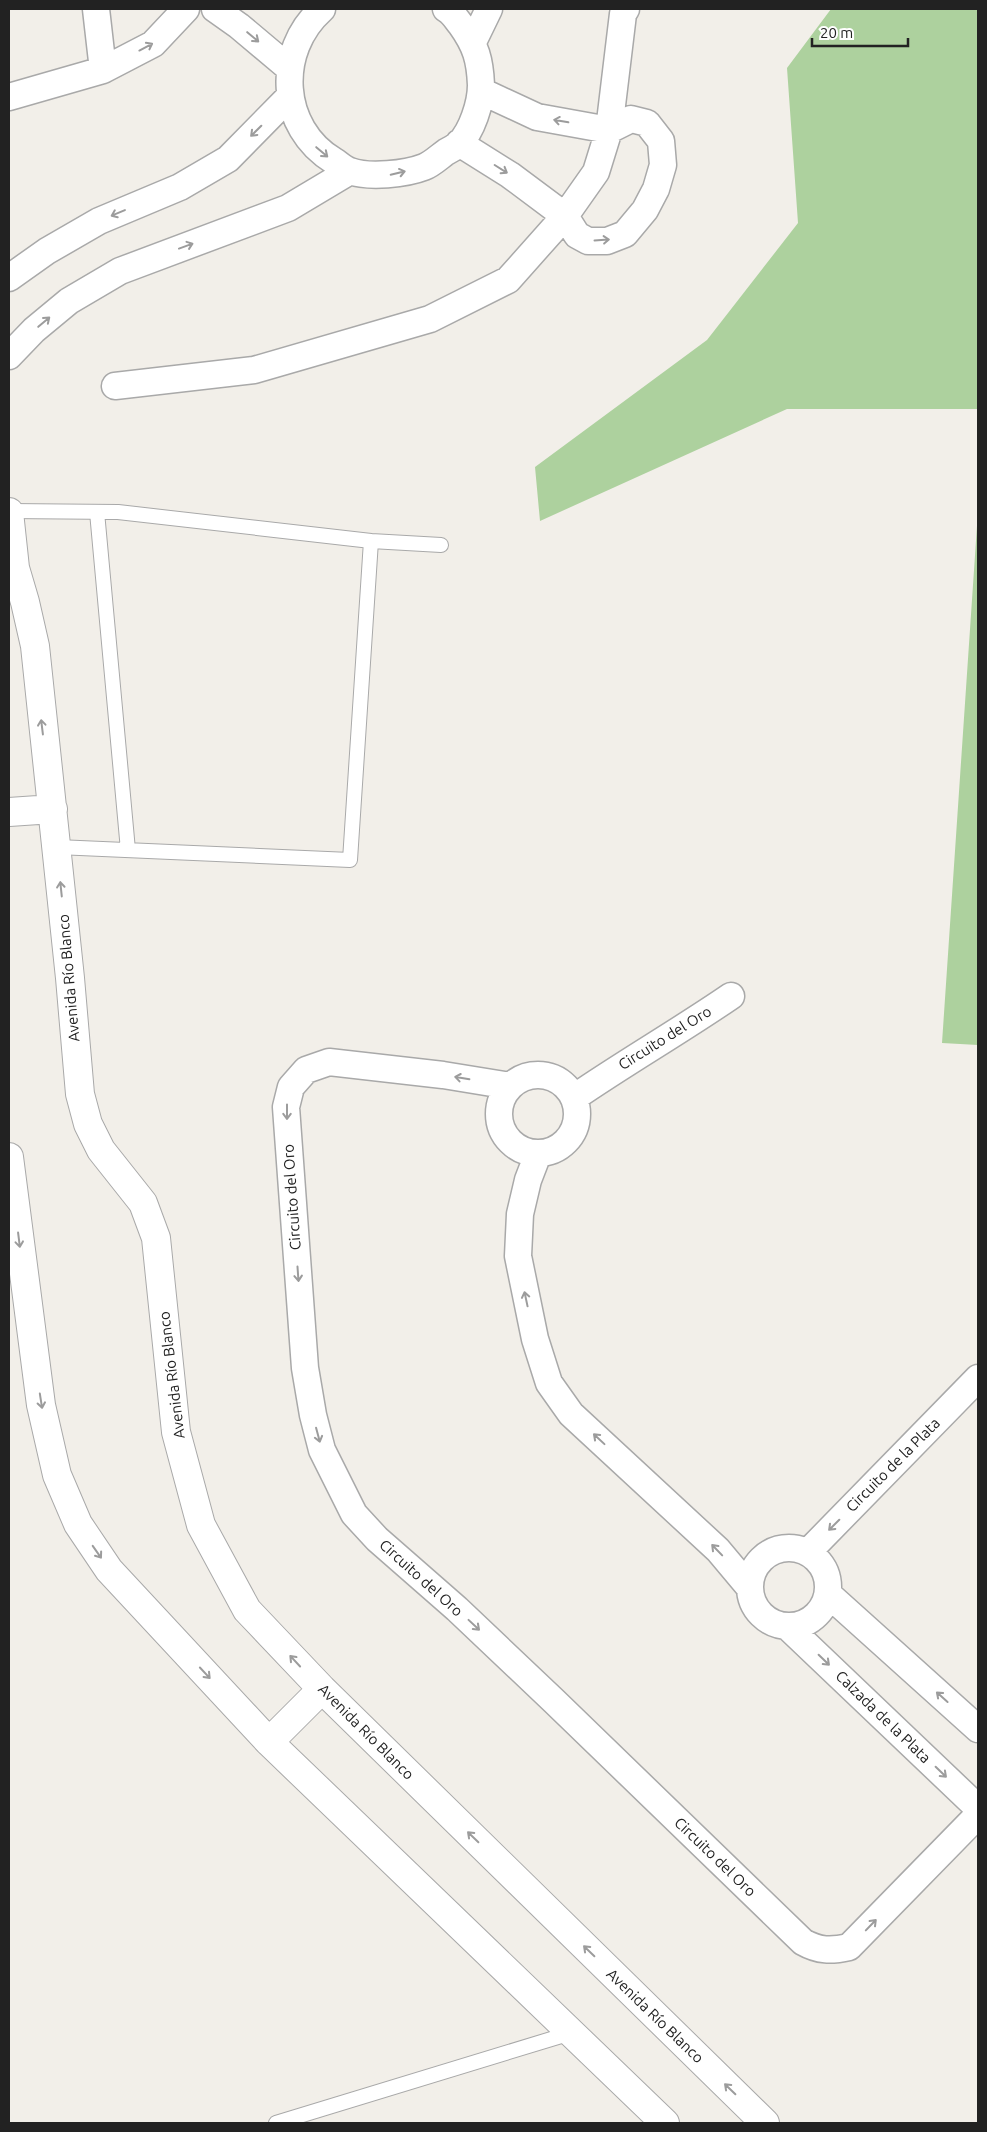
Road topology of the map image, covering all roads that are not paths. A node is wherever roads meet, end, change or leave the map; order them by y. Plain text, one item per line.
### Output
1 (96, 9) edge
2 (186, 9) edge
3 (215, 9) edge
4 (322, 9) edge
5 (446, 9) edge
6 (489, 9) edge
7 (626, 9) edge
8 (473, 42) junction
9 (289, 68) junction
10 (103, 70) junction
11 (481, 92) junction
12 (290, 96) junction
13 (9, 97) edge
14 (609, 130) junction
15 (460, 144) junction
16 (350, 171) junction
17 (565, 216) junction
18 (9, 278) edge
19 (9, 356) edge
20 (115, 386) dead end
21 (9, 512) edge
22 (97, 512) junction
23 (371, 540) junction
24 (441, 545) dead end
25 (12, 572) edge
26 (17, 602) edge
27 (52, 809) junction
28 (9, 812) edge
29 (56, 847) junction
30 (128, 850) junction
31 (731, 996) dead end
32 (510, 1086) junction
33 (575, 1097) junction
34 (538, 1154) junction
35 (9, 1157) edge
36 (973, 1394) edge
37 (808, 1552) junction
38 (748, 1587) junction
39 (828, 1594) junction
40 (788, 1627) junction
41 (322, 1689) junction
42 (978, 1729) edge
43 (269, 1742) junction
44 (978, 1808) edge
45 (978, 1815) edge
46 (571, 2033) junction
47 (276, 2123) edge
48 (665, 2123) edge
49 (765, 2123) edge

1 - 10 street
10 -> 2 street
3 -> 9 street
4 - 9 street
5 - 8 street
6 - 8 street
7 - 14 street
8 - 11 street
9 - 12 street
10 - 13 street
14 -> 11 street
11 - 15 street
12 -> 16 street
12 -> 18 street
14 - 17 street
17 -> 14 street
16 -> 15 street
15 -> 17 street
19 -> 16 street
17 - 20 street
21 - 22 lane
21 - 25 street, Avenida Río Blanco
22 - 23 lane
22 - 30 lane
23 - 24 lane
23 - 30 lane
25 - 26 street, Avenida Río Blanco
27 -> 26 street, Avenida Río Blanco
27 - 28 street
27 - 29 street, Avenida Río Blanco
29 - 30 lane
41 -> 29 street, Avenida Río Blanco
31 - 33 street, Circuito del Oro
32 - 33 street
32 - 34 street
32 -> 45 street, Circuito del Oro
33 - 34 street
38 -> 34 street
35 -> 43 street
36 -> 37 street, Circuito de la Plata
37 - 38 street
37 - 39 street
38 - 40 street
39 - 40 street
42 -> 39 street
40 -> 44 street, Calzada de la Plata
41 - 43 street
49 -> 41 street, Avenida Río Blanco
43 - 46 street
46 - 47 lane
46 - 48 street

